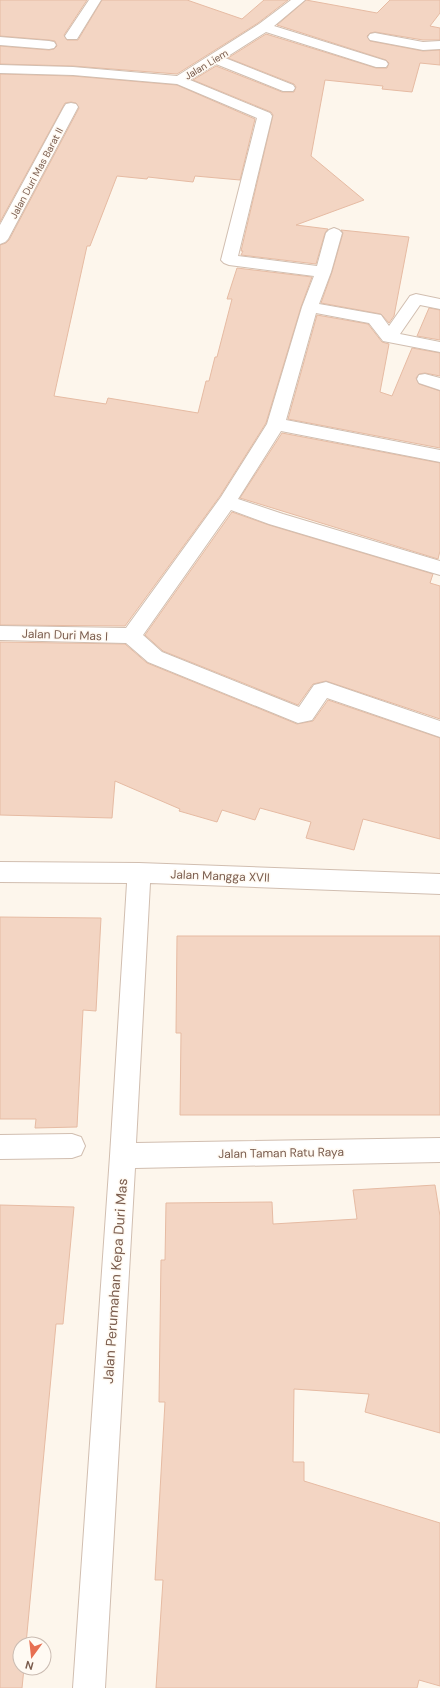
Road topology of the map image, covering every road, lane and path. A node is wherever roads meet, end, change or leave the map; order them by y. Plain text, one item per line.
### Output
1 (95, 0) edge
2 (299, 0) edge
3 (264, 27) junction
4 (72, 36) dead end
5 (375, 37) dead end
6 (0, 42) edge
7 (49, 45) dead end
8 (440, 45) edge
9 (215, 59) junction
10 (381, 64) dead end
11 (0, 69) edge
12 (179, 80) junction
13 (288, 88) dead end
14 (72, 108) dead end
15 (334, 233) dead end
16 (0, 239) edge
17 (323, 272) junction
18 (440, 304) edge
19 (310, 307) junction
20 (389, 337) junction
21 (440, 347) edge
22 (276, 424) junction
23 (440, 456) edge
24 (227, 502) junction
25 (440, 568) edge
26 (0, 633) edge
27 (130, 636) junction
28 (440, 729) edge
29 (0, 872) edge
30 (139, 873) junction
31 (440, 884) edge
32 (72, 1146) dead end
33 (0, 1147) edge
34 (440, 1150) edge
35 (123, 1156) junction
36 (89, 1688) edge

1 - 4 street
2 - 3 street, Jalan Liem
3 - 9 street, Jalan Liem
3 - 10 street
5 - 8 street
6 - 7 street
9 - 12 street, Jalan Liem
9 - 13 street
11 - 12 street, Jalan Liem
12 - 17 street
14 - 16 street, Jalan Duri Mas Barat II
15 - 17 street
17 - 19 street
18 - 20 street
19 - 20 street
19 - 22 street
20 - 21 street
22 - 23 street
22 - 24 street
24 - 25 street
24 - 27 street
26 - 27 street, Jalan Duri Mas I
27 - 28 street
29 - 30 street, Jalan Mangga XVII
30 - 31 street, Jalan Mangga XVII
30 - 35 street, Jalan Perumahan Kepa Duri Mas
32 - 33 street
34 - 35 street, Jalan Taman Ratu Raya
35 - 36 street, Jalan Perumahan Kepa Duri Mas

